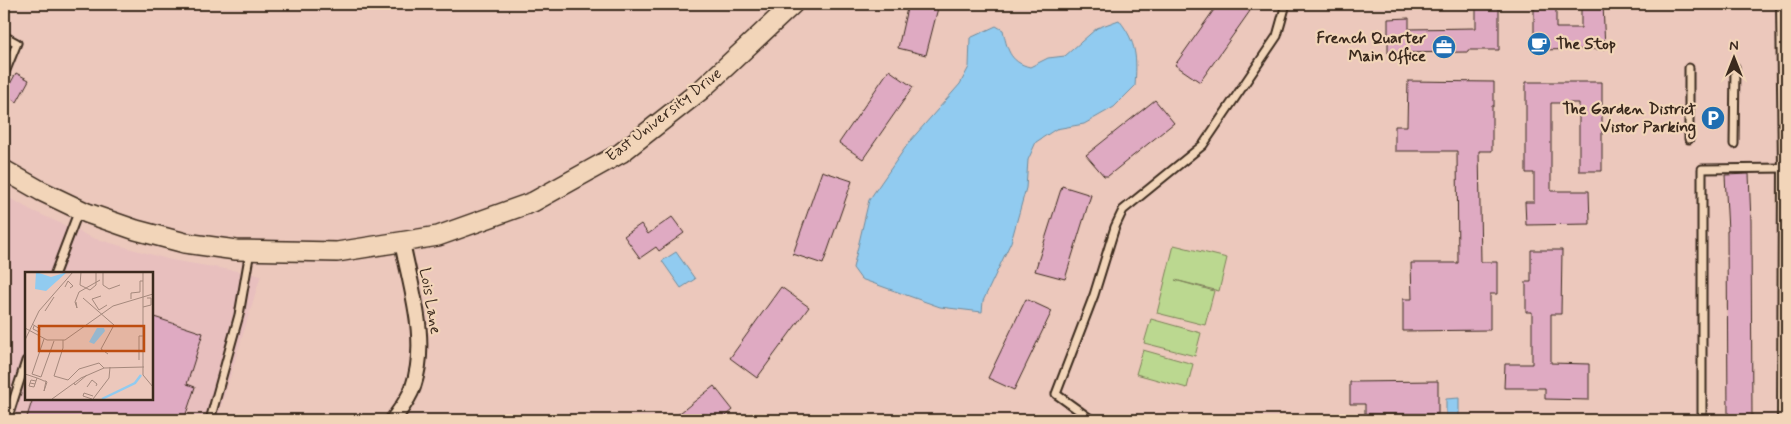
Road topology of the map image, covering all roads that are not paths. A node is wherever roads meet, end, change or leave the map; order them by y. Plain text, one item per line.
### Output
1 (793, 4) edge
2 (1286, 4) edge
3 (1784, 4) edge
4 (4, 36) edge
5 (1736, 67) dead end
6 (1689, 68) dead end
7 (4, 75) edge
8 (1689, 139) dead end
9 (1734, 144) dead end
10 (1786, 168) junction
11 (4, 170) edge
12 (79, 209) junction
13 (402, 242) junction
14 (250, 250) junction
15 (55, 272) edge
16 (25, 364) edge
17 (7, 420) edge
18 (210, 420) edge
19 (393, 420) edge
20 (1092, 420) edge
21 (1702, 420) edge
22 (1785, 420) edge

1 - 13 main road, East University Drive
2 - 20 lane
3 - 10 street
4 - 7 lane
5 - 9 lane
6 - 8 lane
10 - 21 lane
10 - 22 street
11 - 12 main road, East University Drive
12 - 14 main road, East University Drive
12 - 15 lane
13 - 14 main road, East University Drive
13 - 19 street, Lois Lane
14 - 18 lane
16 - 17 lane

